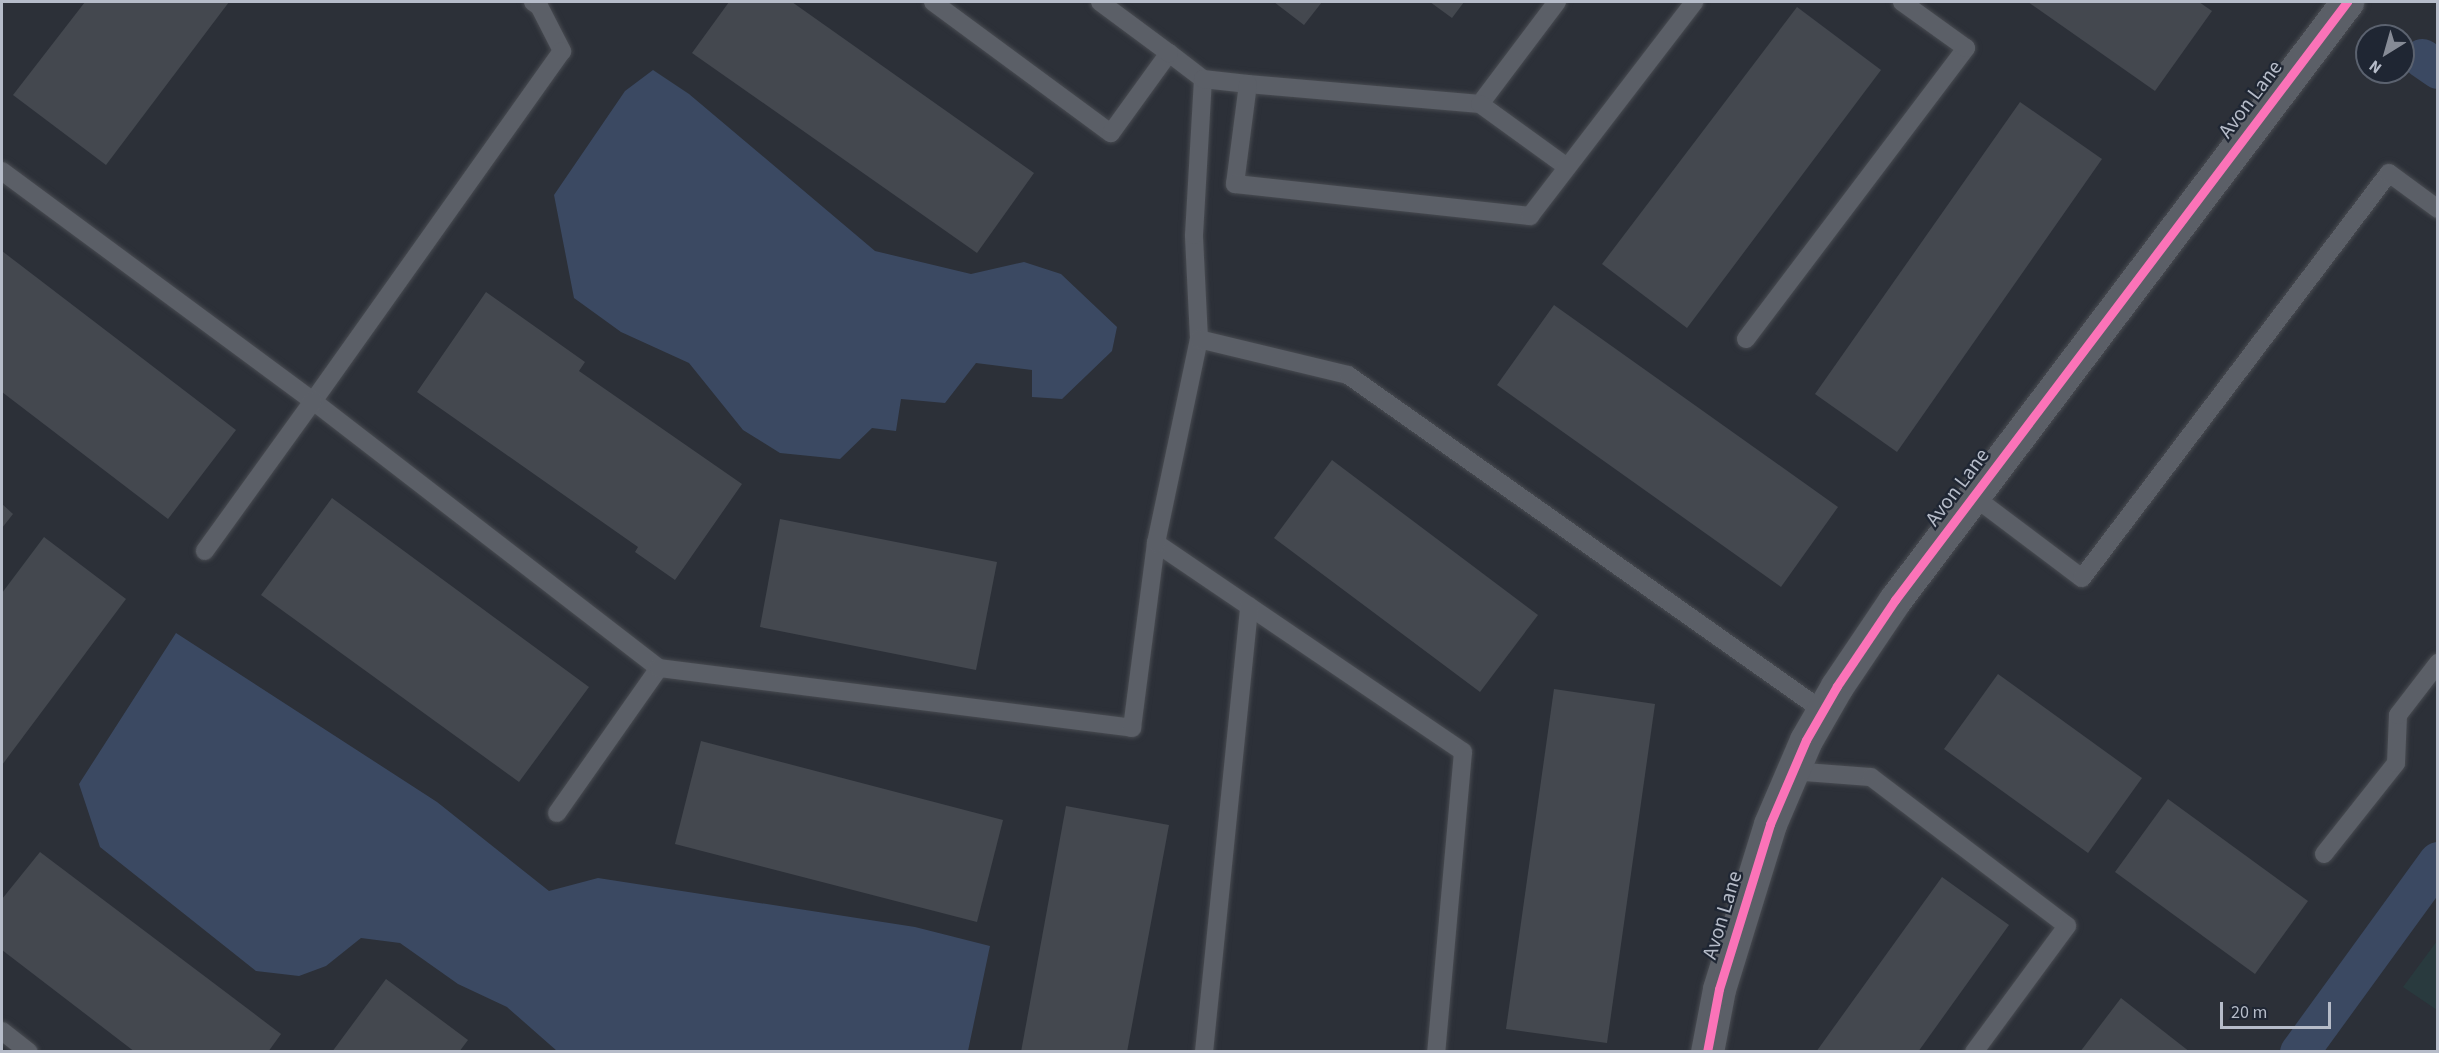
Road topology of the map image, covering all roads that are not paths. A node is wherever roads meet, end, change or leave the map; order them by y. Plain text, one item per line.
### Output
1 (533, 2) edge
2 (933, 2) edge
3 (1100, 2) edge
4 (1557, 2) edge
5 (1694, 2) edge
6 (1902, 2) edge
7 (2347, 2) edge
8 (1169, 53) junction
9 (1203, 79) junction
10 (1248, 84) junction
11 (1480, 104) junction
12 (1567, 167) junction
13 (2, 171) edge
14 (2438, 209) edge
15 (1199, 339) junction
16 (1746, 339) dead end
17 (313, 401) junction
18 (1973, 496) junction
19 (1155, 543) junction
20 (205, 551) dead end
21 (1249, 606) junction
22 (2438, 663) edge
23 (658, 668) junction
24 (1823, 711) junction
25 (1791, 771) junction
26 (557, 813) dead end
27 (2324, 854) dead end
28 (2, 1031) edge
29 (29, 1052) edge
30 (1204, 1052) edge
31 (1436, 1052) edge
32 (1707, 1052) edge
33 (1974, 1052) edge

1 - 17 lane
2 - 8 lane
3 - 8 lane
4 - 11 lane
5 - 12 lane
6 - 16 lane
7 - 18 street, Avon Lane
8 - 9 lane
9 - 10 lane
9 - 15 lane
10 - 11 lane
10 - 12 lane
11 - 12 lane
13 - 17 lane
14 - 18 lane
15 - 19 lane
15 - 24 lane
17 - 20 lane
17 - 23 lane
18 - 24 street, Avon Lane
19 - 21 lane
19 - 23 lane
21 - 30 lane
21 - 31 lane
22 - 27 lane
23 - 26 lane
24 - 25 street, Avon Lane
25 - 32 street, Avon Lane
25 - 33 lane
28 - 29 lane

